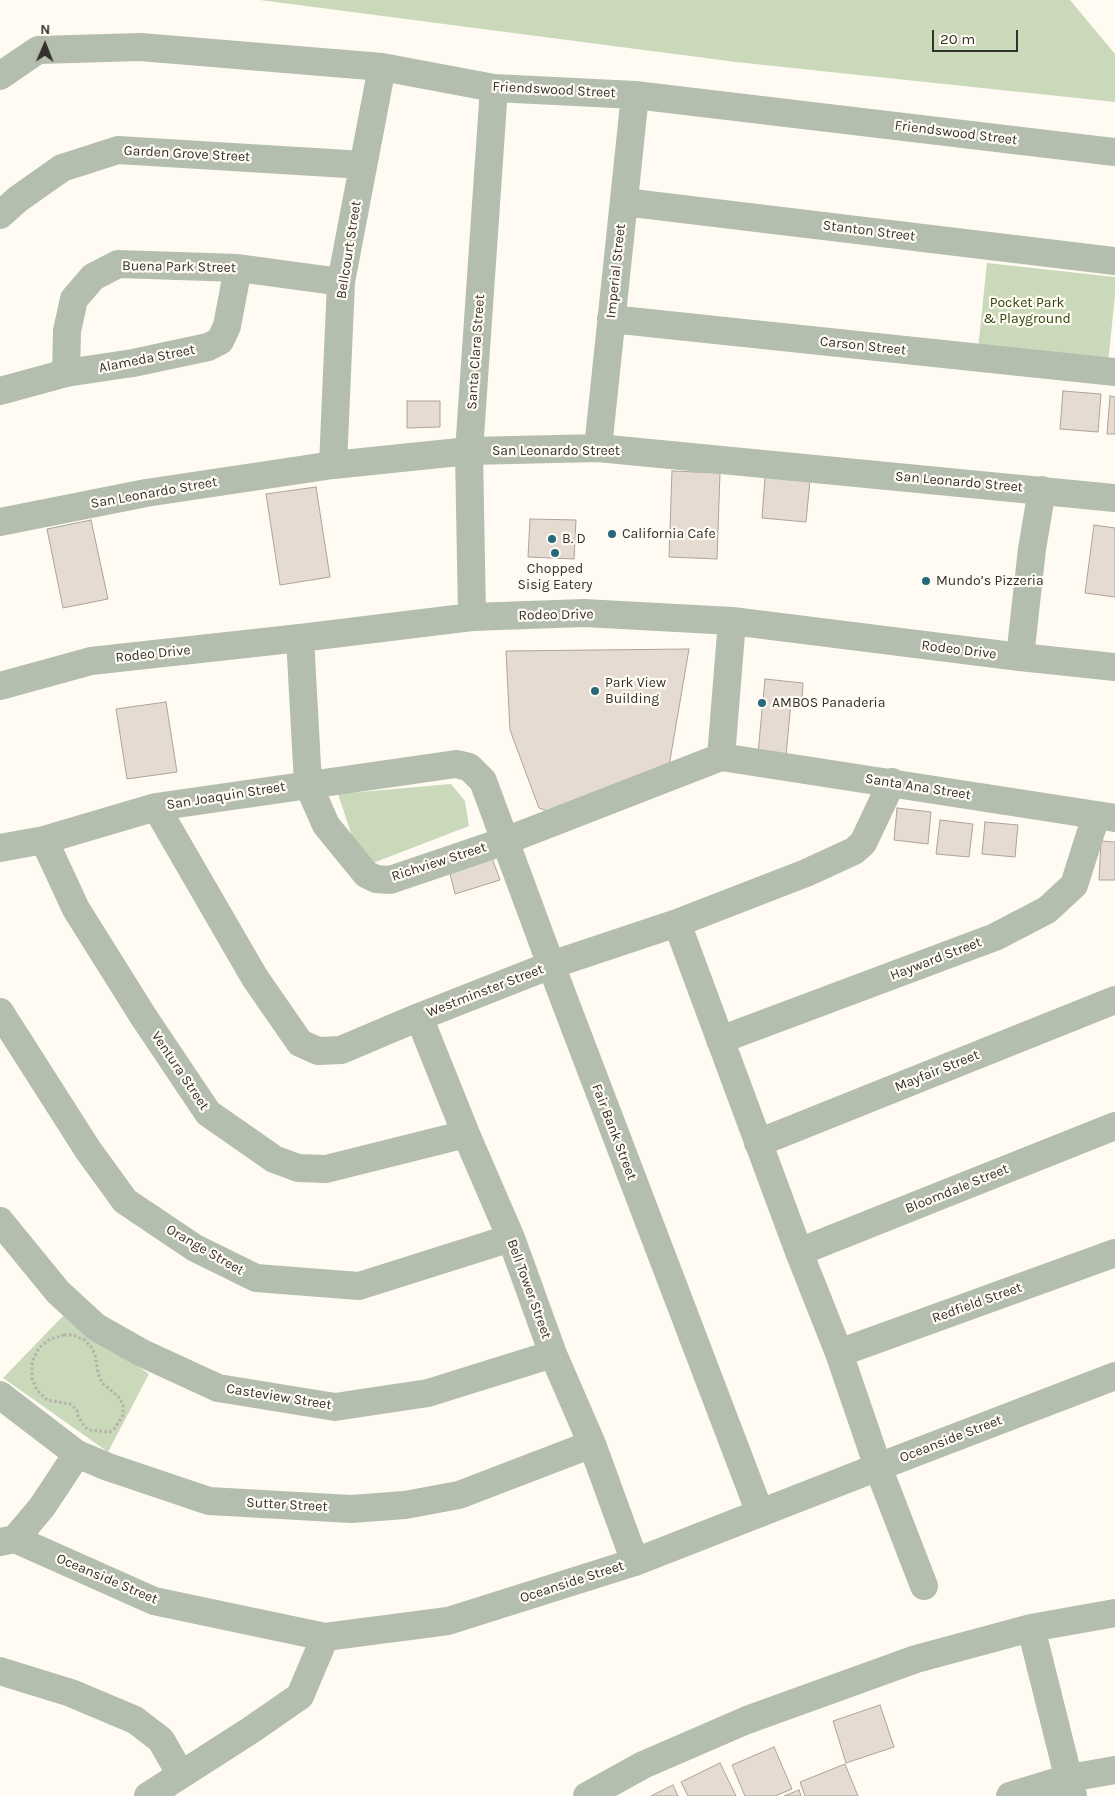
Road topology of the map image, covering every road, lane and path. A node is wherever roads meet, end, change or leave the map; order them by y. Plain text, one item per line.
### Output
1 (382, 67) junction
2 (0, 76) edge
3 (494, 88) junction
4 (635, 95) junction
5 (1115, 152) edge
6 (363, 165) junction
7 (624, 202) junction
8 (0, 215) edge
9 (1115, 260) edge
10 (238, 268) junction
11 (341, 282) junction
12 (611, 319) junction
13 (1115, 372) edge
14 (66, 374) junction
15 (0, 391) edge
16 (598, 448) junction
17 (469, 451) junction
18 (333, 465) junction
19 (1042, 490) junction
20 (1115, 498) edge
21 (0, 522) edge
22 (472, 617) junction
23 (732, 621) junction
24 (300, 638) junction
25 (1020, 658) junction
26 (1115, 667) edge
27 (0, 686) edge
28 (721, 757) junction
29 (456, 764) joint
30 (892, 782) junction
31 (308, 784) junction
32 (156, 807) junction
33 (1106, 817) edge
34 (44, 840) junction
35 (505, 841) junction
36 (0, 848) edge
37 (677, 923) junction
38 (551, 966) junction
39 (1115, 1000) edge
40 (0, 1012) edge
41 (419, 1017) junction
42 (720, 1040) junction
43 (1115, 1126) edge
44 (466, 1134) junction
45 (758, 1143) junction
46 (0, 1220) edge
47 (511, 1238) junction
48 (799, 1252) junction
49 (1115, 1253) edge
50 (839, 1353) junction
51 (553, 1354) junction
52 (1115, 1376) edge
53 (0, 1395) edge
54 (118, 1423) joint
55 (592, 1444) junction
56 (77, 1454) junction
57 (878, 1466) junction
58 (760, 1513) junction
59 (7, 1541) edge
60 (635, 1562) junction
61 (924, 1586) dead end
62 (1115, 1613) edge
63 (1031, 1628) junction
64 (325, 1636) junction
65 (0, 1671) edge
66 (1115, 1770) edge
67 (181, 1775) junction
68 (1071, 1787) edge
69 (148, 1796) edge
70 (587, 1796) edge
71 (1010, 1796) edge

1 - 2 street, Friendswood Street
1 - 3 street, Friendswood Street
1 - 6 street, Bellcourt Street
3 - 4 street, Friendswood Street
3 - 17 street, Santa Clara Street
4 - 5 street, Friendswood Street
4 - 7 street, Imperial Street
6 - 8 street, Garden Grove Street
6 - 11 street, Bellcourt Street
7 - 9 street, Stanton Street
7 - 12 street, Imperial Street
10 - 11 street, Buena Park Street
10 - 14 street, Alameda Street
10 - 14 street, Buena Park Street
11 - 18 street, Bellcourt Street
12 - 13 street, Carson Street
12 - 16 street, Imperial Street
14 - 15 street, Alameda Street
16 - 17 street, San Leonardo Street
16 - 19 street, San Leonardo Street
17 - 18 street, San Leonardo Street
17 - 22 street, Santa Clara Street
18 - 21 street, San Leonardo Street
19 - 20 street, San Leonardo Street
19 - 25 street
22 - 23 street, Rodeo Drive
22 - 24 street, Rodeo Drive
23 - 25 street, Rodeo Drive
23 - 28 street
24 - 27 street, Rodeo Drive
24 - 31 street, Richview Street
25 - 26 street, Rodeo Drive
28 - 30 street, Santa Ana Street
28 - 35 street, Richview Street
29 - 31 street, San Joaquin Street
29 - 35 street, Fair Bank Street
30 - 33 street, Santa Ana Street
30 - 37 street, Westminster Street
31 - 32 street, San Joaquin Street
31 - 35 street, Richview Street
32 - 34 street, San Joaquin Street
32 - 41 street, Westminster Street
33 - 42 street, Hayward Street
34 - 36 street, San Joaquin Street
34 - 44 street, Ventura Street
35 - 38 street, Fair Bank Street
37 - 38 street, Westminster Street
37 - 42 street
38 - 41 street, Westminster Street
38 - 58 street, Fair Bank Street
39 - 45 street, Mayfair Street
40 - 47 street, Orange Street
41 - 44 street, Bell Tower Street
42 - 45 street
43 - 48 street, Bloomdale Street
44 - 47 street, Bell Tower Street
45 - 48 street
46 - 51 street, Casteview Street
47 - 51 street, Bell Tower Street
48 - 50 street
49 - 50 street, Redfield Street
50 - 57 street
51 - 55 street, Bell Tower Street
52 - 57 street, Oceanside Street
53 - 56 street, Sutter Street
54 - 54 path
55 - 56 street, Sutter Street
55 - 60 street, Bell Tower Street
56 - 59 street
57 - 58 street, Oceanside Street
57 - 61 street
58 - 60 street, Oceanside Street
59 - 64 street, Oceanside Street
60 - 64 street, Oceanside Street
62 - 63 street
63 - 68 street
63 - 70 street
64 - 67 street
65 - 67 street
66 - 68 street
67 - 69 street
68 - 71 street

